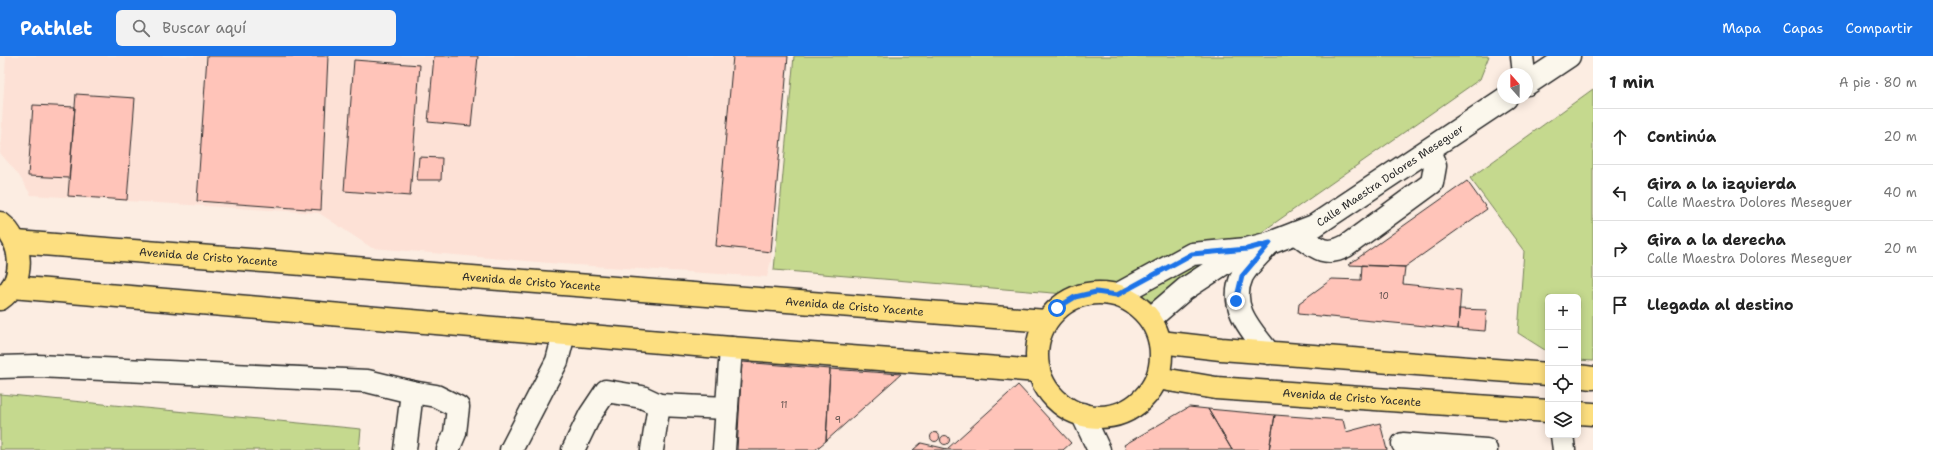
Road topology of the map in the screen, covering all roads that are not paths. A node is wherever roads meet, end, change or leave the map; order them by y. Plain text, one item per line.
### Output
1 (1522, 56) edge
2 (1561, 59) edge
3 (1523, 68) edge
4 (1533, 80) edge
5 (1497, 104) edge
6 (1429, 150) junction
7 (0, 223) edge
8 (1296, 233) junction
9 (16, 242) junction
10 (1270, 243) junction
11 (1247, 249) junction
12 (6, 293) edge
13 (1117, 295) junction
14 (1150, 319) junction
15 (1046, 321) junction
16 (564, 334) junction
17 (1160, 342) junction
18 (731, 348) junction
19 (1269, 353) junction
20 (0, 367) edge
21 (1039, 371) junction
22 (1545, 374) edge
23 (1581, 376) edge
24 (1157, 378) junction
25 (1593, 378) edge
26 (412, 392) junction
27 (659, 405) junction
28 (727, 408) junction
29 (1545, 411) edge
30 (1581, 413) edge
31 (1082, 414) junction
32 (1593, 414) edge
33 (1562, 438) edge
34 (1403, 444) dead end
35 (405, 450) edge
36 (448, 450) edge
37 (511, 450) edge
38 (573, 450) edge
39 (652, 450) edge
40 (724, 450) edge
41 (1099, 450) edge
42 (1486, 450) edge
43 (1564, 450) edge

1 - 3 street
2 - 4 street
5 - 6 street, Calle Maestra Dolores Meseguer
6 - 8 street, Calle Maestra Dolores Meseguer
6 - 8 street
7 - 9 main road
8 - 10 street, Calle Maestra Dolores Meseguer
9 - 12 main road
9 - 15 main road, Avenida de Cristo Yacente
10 - 11 street, Calle Maestra Dolores Meseguer
10 - 19 street, Calle Maestra Dolores Meseguer
11 - 13 street, Calle Maestra Dolores Meseguer
11 - 14 street, Calle Maestra Dolores Meseguer
12 - 16 main road
13 - 14 main road
13 - 15 main road
14 - 17 main road
15 - 21 main road
16 - 18 main road
16 - 37 street
17 - 19 main road
17 - 24 main road
18 - 21 main road
18 - 28 street
19 - 22 main road
20 - 26 street
21 - 31 main road
23 - 25 main road
24 - 29 main road, Avenida de Cristo Yacente
24 - 31 main road
26 - 35 street
26 - 36 street
27 - 28 street
27 - 38 street
27 - 39 street
28 - 40 street
30 - 32 main road
31 - 41 street
33 - 43 street
34 - 42 street

